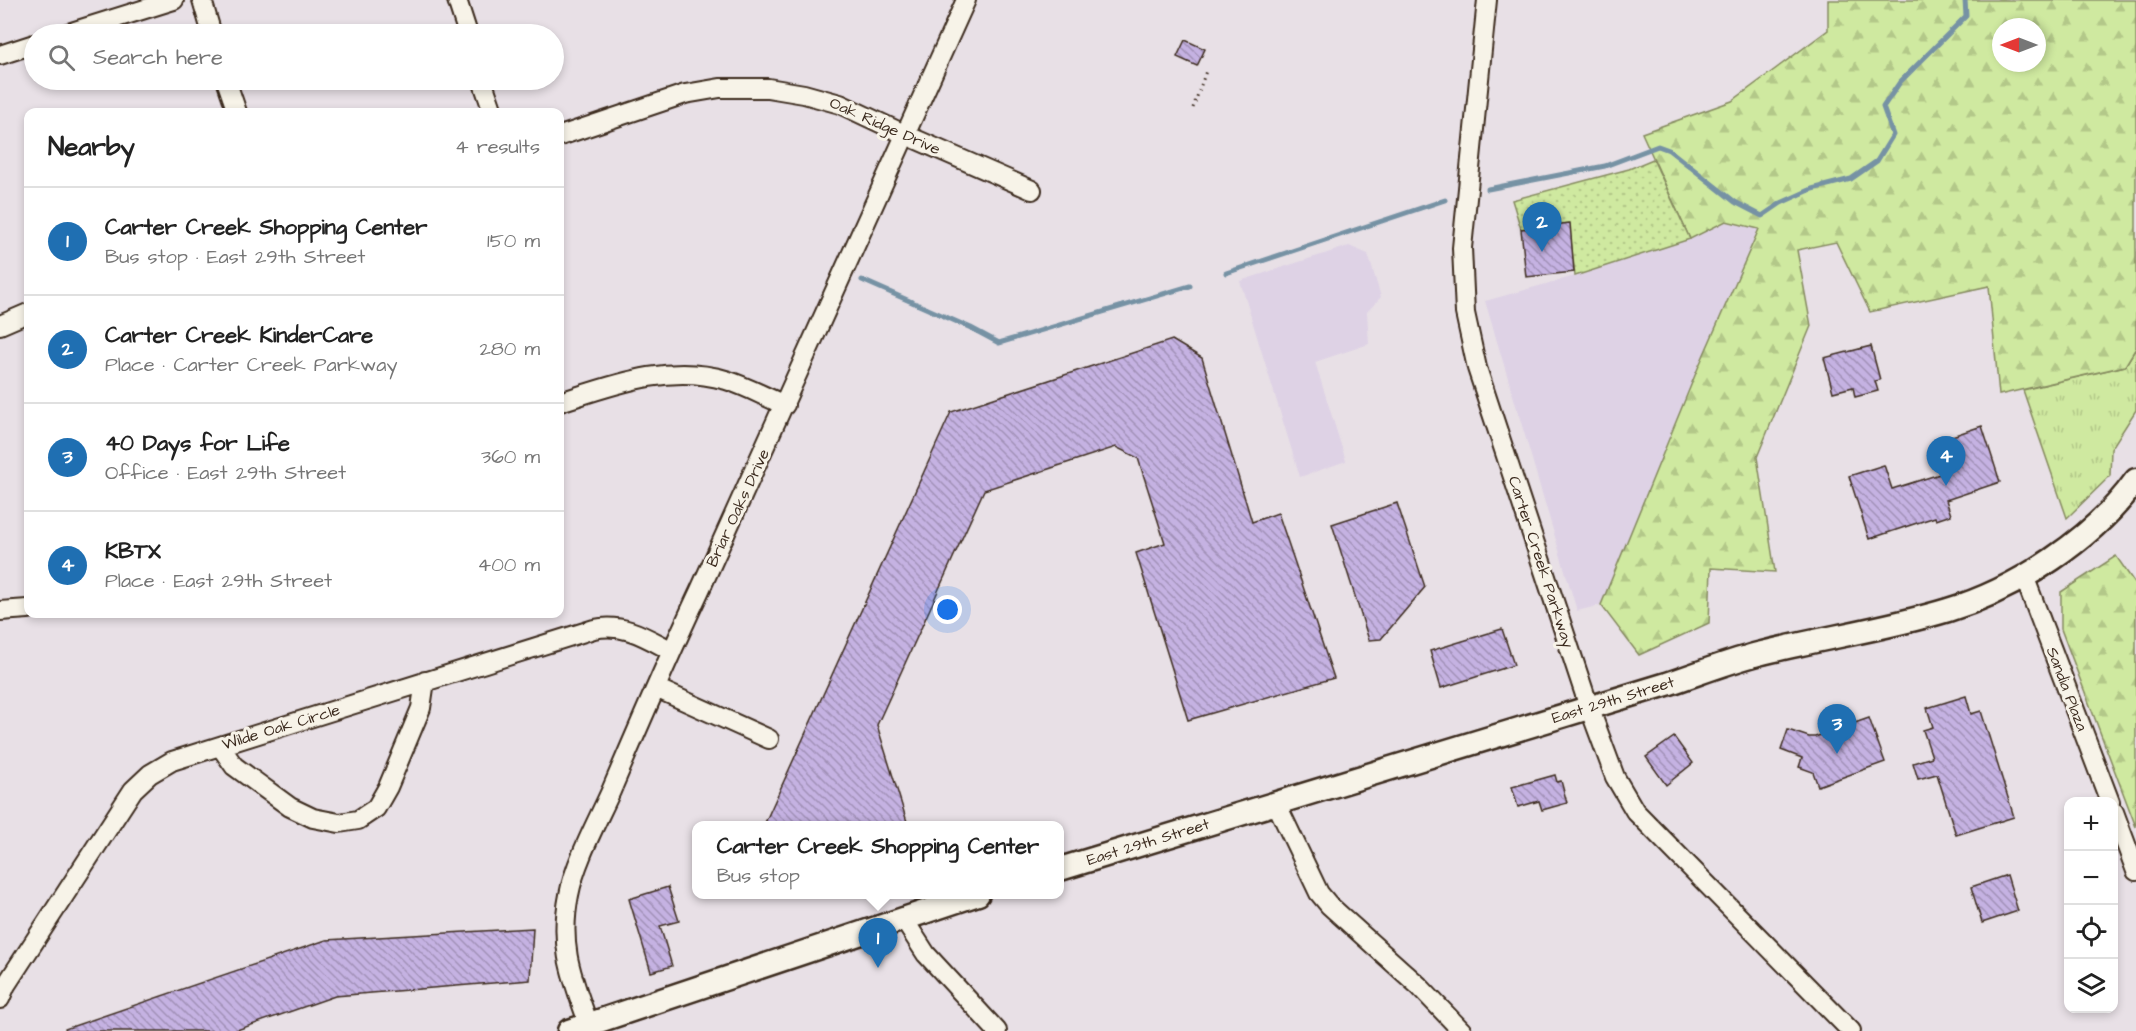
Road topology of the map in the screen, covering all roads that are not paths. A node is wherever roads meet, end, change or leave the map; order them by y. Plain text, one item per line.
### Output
1 (174, 0) edge
2 (201, 0) edge
3 (457, 0) edge
4 (966, 0) edge
5 (1487, 0) edge
6 (97, 24) edge
7 (209, 24) edge
8 (465, 24) edge
9 (24, 47) edge
10 (0, 55) edge
11 (229, 90) edge
12 (485, 90) edge
13 (236, 108) edge
14 (492, 108) edge
15 (564, 135) edge
16 (906, 135) junction
17 (1032, 190) dead end
18 (24, 315) edge
19 (0, 325) edge
20 (564, 401) edge
21 (785, 405) junction
22 (2136, 480) edge
23 (2024, 576) junction
24 (24, 609) edge
25 (0, 611) edge
26 (672, 651) junction
27 (425, 681) junction
28 (656, 688) junction
29 (1589, 707) junction
30 (769, 739) dead end
31 (220, 746) junction
32 (2107, 797) edge
33 (1276, 803) junction
34 (2118, 823) edge
35 (1064, 867) edge
36 (2136, 871) edge
37 (964, 899) edge
38 (904, 920) junction
39 (0, 999) edge
40 (583, 1029) edge
41 (1457, 1030) edge
42 (997, 1031) edge
43 (1851, 1031) edge

1 - 6 street
2 - 7 street
3 - 8 street
4 - 16 street, Briar Oaks Drive
5 - 29 street, Carter Creek Parkway
9 - 10 street
11 - 13 street
12 - 14 street
15 - 16 street, Oak Ridge Drive
16 - 17 street, Oak Ridge Drive
16 - 21 street, Briar Oaks Drive
18 - 19 street
20 - 21 street
21 - 26 street, Briar Oaks Drive
22 - 23 main road, East 29th Street
23 - 29 main road, East 29th Street
23 - 32 street, Sandia Plaza
24 - 25 street
26 - 27 street, Wilde Oak Circle
26 - 28 street, Briar Oaks Drive
27 - 31 street, Wilde Oak Circle
27 - 31 street
28 - 30 street
28 - 40 street, Briar Oaks Drive
29 - 33 main road, East 29th Street
29 - 43 street, Carter Creek Parkway
31 - 39 street, Wilde Oak Circle
33 - 35 main road, East 29th Street
33 - 41 street
34 - 36 street
37 - 38 main road
38 - 40 main road
38 - 42 street

